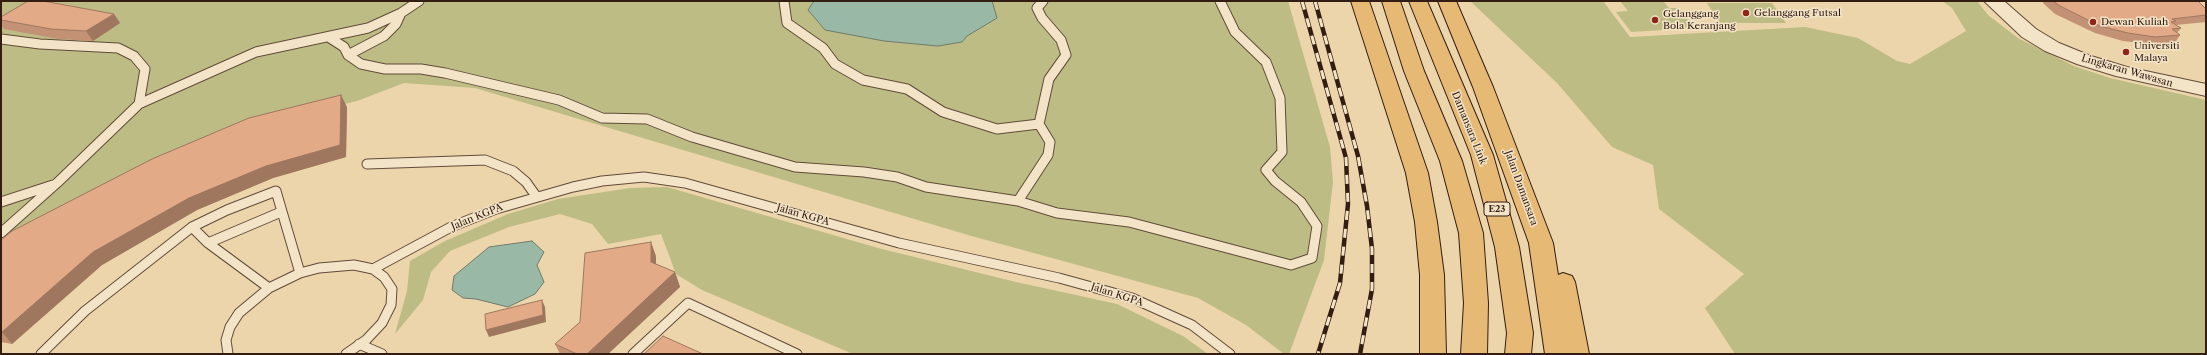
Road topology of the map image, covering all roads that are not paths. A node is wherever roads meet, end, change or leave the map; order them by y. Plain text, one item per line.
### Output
1 (419, 1) edge
2 (784, 1) edge
3 (1043, 1) edge
4 (1220, 1) edge
5 (1360, 1) edge
6 (1391, 1) edge
7 (1418, 1) edge
8 (1447, 1) edge
9 (1993, 1) edge
10 (401, 13) junction
11 (330, 38) junction
12 (1, 39) edge
13 (348, 55) junction
14 (1483, 87) junction
15 (2206, 90) edge
16 (139, 104) junction
17 (1039, 124) junction
18 (367, 164) dead end
19 (56, 184) junction
20 (536, 196) junction
21 (1018, 201) junction
22 (1, 202) edge
23 (281, 212) junction
24 (192, 227) junction
25 (1, 233) edge
26 (208, 242) junction
27 (372, 269) junction
28 (300, 273) junction
29 (269, 288) junction
30 (359, 344) junction
31 (227, 353) edge
32 (41, 354) edge
33 (346, 354) edge
34 (382, 354) edge
35 (633, 354) edge
36 (797, 354) edge
37 (1230, 354) edge
38 (1433, 354) edge
39 (1474, 354) edge
40 (1518, 354) edge
41 (1558, 354) edge
42 (1576, 354) edge

1 - 10 lane
2 - 17 lane
3 - 17 lane
4 - 21 lane
5 - 38 main road
6 - 39 main road
7 - 40 main road, Damansara Link / E23
8 - 14 main road, Jalan Damansara
9 - 15 street, Lingkaran Wawasan
10 - 11 lane
10 - 13 lane
11 - 13 lane
11 - 16 lane
12 - 16 lane
13 - 21 lane
14 - 41 main road, Jalan Damansara
14 - 42 main road
16 - 19 lane
17 - 21 lane
18 - 20 lane
19 - 22 lane
19 - 25 lane
20 - 27 lane, Jalan KGPA
20 - 37 lane, Jalan KGPA
23 - 24 lane
23 - 26 lane
23 - 28 lane
24 - 26 lane
24 - 32 lane
26 - 29 lane
27 - 28 lane
27 - 30 lane
28 - 29 lane
29 - 31 lane
30 - 33 lane
30 - 34 lane
35 - 36 lane

